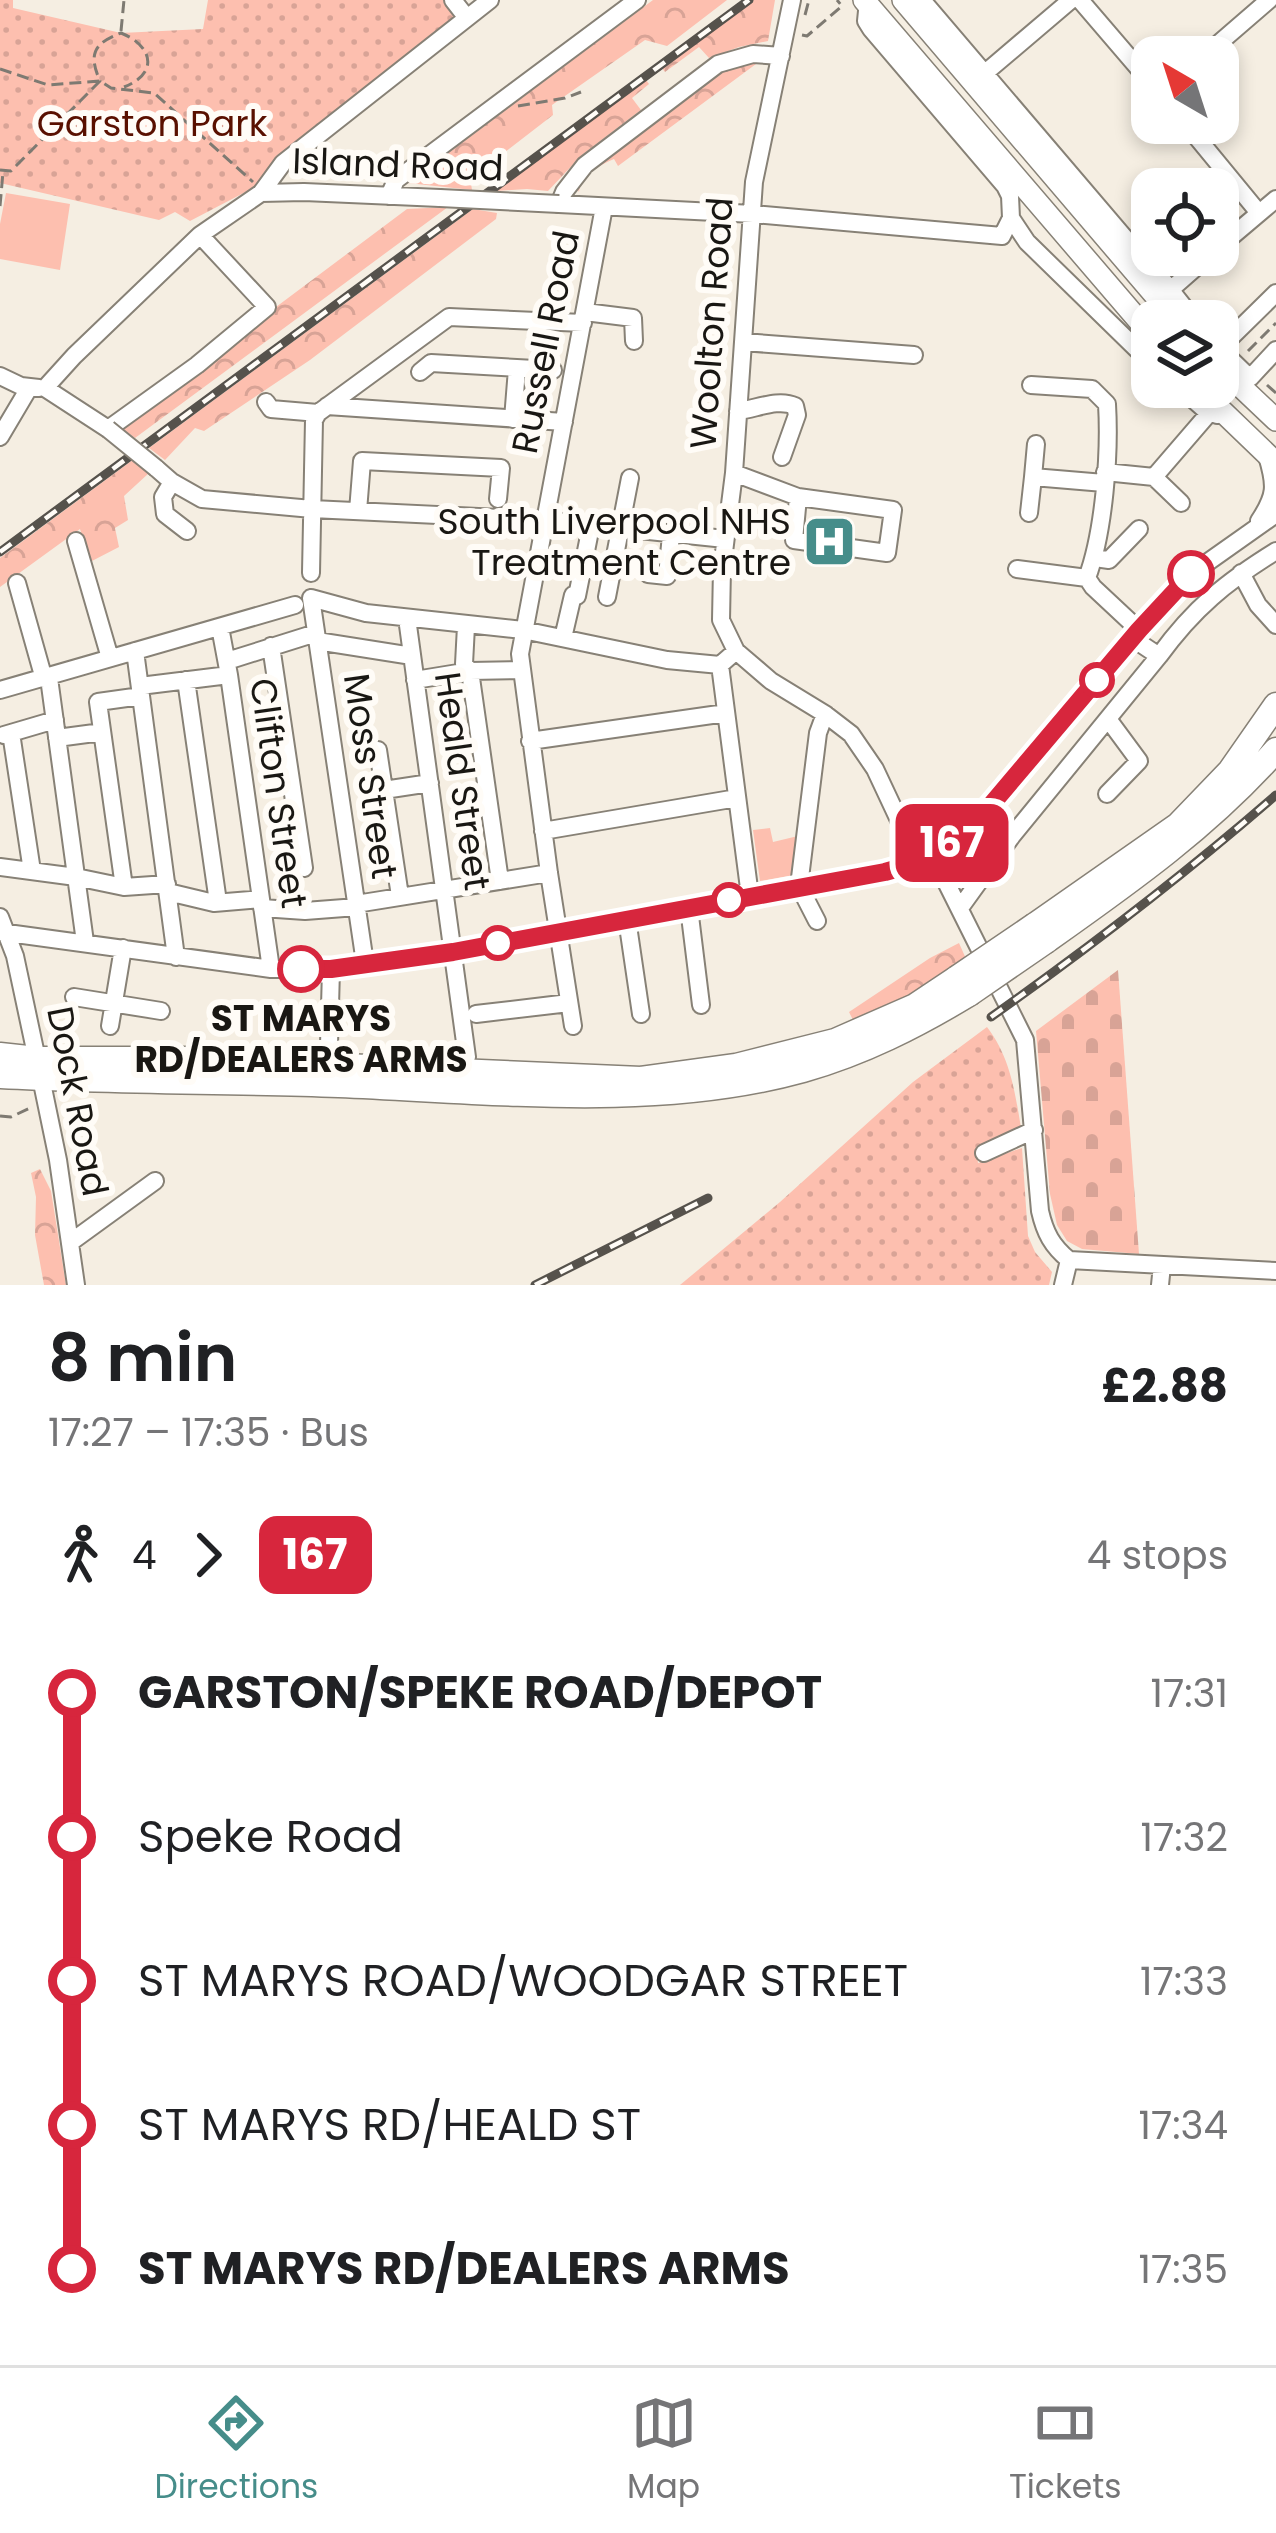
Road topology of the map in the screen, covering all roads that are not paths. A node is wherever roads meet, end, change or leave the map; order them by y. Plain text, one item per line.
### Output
1 (453, 0) edge
2 (490, 0) edge
3 (637, 0) edge
4 (792, 0) edge
5 (903, 0) edge
6 (922, 0) edge
7 (1076, 0) edge
8 (1269, 0) edge
9 (867, 1) edge
10 (467, 18) junction
11 (1227, 36) edge
12 (781, 56) junction
13 (1131, 61) edge
14 (985, 73) junction
15 (1202, 144) edge
16 (262, 192) junction
17 (389, 196) junction
18 (1276, 199) edge
19 (559, 204) junction
20 (604, 207) junction
21 (1258, 213) junction
22 (753, 214) junction
23 (1011, 218) junction
24 (1239, 230) edge
25 (200, 235) junction
26 (1186, 276) edge
27 (1169, 291) junction
28 (1276, 292) edge
29 (1160, 300) edge
30 (1177, 300) edge
31 (1131, 311) edge
32 (584, 318) junction
33 (1239, 328) edge
34 (634, 341) dead end
35 (743, 342) junction
36 (1131, 344) edge
37 (1276, 350) edge
38 (914, 355) dead end
39 (517, 369) junction
40 (553, 370) dead end
41 (420, 372) dead end
42 (1239, 374) edge
43 (0, 376) edge
44 (1239, 377) edge
45 (1031, 385) dead end
46 (37, 388) junction
47 (266, 402) dead end
48 (1209, 408) edge
49 (1214, 408) edge
50 (1223, 408) edge
51 (322, 410) junction
52 (738, 411) junction
53 (1220, 416) junction
54 (513, 419) junction
55 (1276, 420) edge
56 (564, 422) junction
57 (108, 429) junction
58 (0, 437) edge
59 (1036, 444) dead end
60 (782, 457) dead end
61 (1271, 458) edge
62 (734, 473) junction
63 (1104, 477) junction
64 (1154, 477) junction
65 (630, 478) dead end
66 (1033, 478) junction
67 (172, 482) junction
68 (798, 497) junction
69 (498, 499) dead end
70 (1181, 503) dead end
71 (312, 509) junction
72 (358, 511) junction
73 (1028, 513) dead end
74 (1276, 518) edge
75 (544, 520) junction
76 (591, 526) junction
77 (621, 529) junction
78 (1139, 529) dead end
79 (187, 531) dead end
80 (1252, 532) junction
81 (671, 535) junction
82 (725, 538) junction
83 (76, 541) dead end
84 (1276, 551) edge
85 (1095, 558) junction
86 (1017, 569) dead end
87 (311, 573) dead end
88 (1240, 573) junction
89 (648, 574) dead end
90 (1087, 578) junction
91 (17, 583) dead end
92 (608, 597) dead end
93 (303, 601) junction
94 (406, 618) junction
95 (1276, 625) edge
96 (466, 626) junction
97 (220, 627) junction
98 (523, 630) junction
99 (1135, 634) junction
100 (317, 637) junction
101 (563, 638) junction
102 (272, 646) junction
103 (135, 651) junction
104 (736, 651) junction
105 (412, 656) junction
106 (1159, 656) junction
107 (110, 658) junction
108 (720, 665) junction
109 (228, 668) junction
110 (520, 670) junction
111 (470, 671) junction
112 (46, 678) junction
113 (186, 680) junction
114 (416, 680) junction
115 (0, 690) edge
116 (141, 691) junction
117 (1276, 692) edge
118 (726, 713) junction
119 (825, 714) junction
120 (1270, 715) edge
121 (1108, 719) junction
122 (56, 729) junction
123 (103, 732) junction
124 (6, 734) edge
125 (530, 741) junction
126 (378, 750) dead end
127 (1276, 750) edge
128 (430, 783) junction
129 (385, 790) junction
130 (1107, 794) dead end
131 (737, 798) junction
132 (543, 831) junction
133 (927, 860) junction
134 (0, 867) edge
135 (304, 868) dead end
136 (32, 871) junction
137 (549, 873) junction
138 (76, 877) junction
139 (500, 880) junction
140 (799, 886) junction
141 (124, 887) junction
142 (167, 888) junction
143 (445, 889) junction
144 (400, 896) junction
145 (750, 896) junction
146 (218, 902) junction
147 (261, 903) junction
148 (357, 905) junction
149 (689, 908) junction
150 (960, 908) junction
151 (627, 919) junction
152 (817, 921) dead end
153 (2, 927) edge
154 (558, 931) junction
155 (1041, 933) junction
156 (85, 942) junction
157 (123, 948) junction
158 (453, 952) junction
159 (176, 957) junction
160 (365, 963) junction
161 (271, 969) junction
162 (331, 969) junction
163 (74, 997) dead end
164 (568, 1003) junction
165 (113, 1004) junction
166 (701, 1005) dead end
167 (161, 1011) dead end
168 (476, 1014) dead end
169 (641, 1014) dead end
170 (110, 1026) dead end
171 (573, 1026) dead end
172 (329, 1045) dead end
173 (0, 1055) edge
174 (467, 1057) dead end
175 (0, 1076) edge
176 (41, 1080) junction
177 (1034, 1130) junction
178 (984, 1153) dead end
179 (155, 1181) dead end
180 (71, 1242) junction
181 (1069, 1260) junction
182 (1162, 1265) junction
183 (1276, 1271) edge
184 (76, 1285) edge
185 (1063, 1285) edge
186 (1160, 1285) edge

1 - 10 street
2 - 10 street
3 - 17 street
4 - 12 street, Woolton Road
5 - 29 main road
6 - 14 street
7 - 13 street
7 - 14 street
8 - 11 street
9 - 23 street
9 - 31 main road
10 - 16 street
12 - 19 street
12 - 22 street, Woolton Road
14 - 27 street
15 - 21 street
16 - 17 street, Island Road
16 - 25 street, Island Road
17 - 19 street, Island Road, bridge
18 - 21 street
19 - 20 street, Island Road
20 - 22 street, Island Road
20 - 32 street, Russell Road
21 - 24 street
22 - 23 street, Island Road
22 - 35 street, Woolton Road
23 - 36 street
25 - 46 street, Island Road
25 - 57 street
26 - 27 street
27 - 30 street
28 - 33 street
32 - 34 street
32 - 51 street
32 - 56 street, Russell Road
35 - 38 street
35 - 52 street, Woolton Road
37 - 42 street
39 - 40 street
39 - 41 street
39 - 54 street
43 - 46 street
44 - 55 main road
45 - 63 street
46 - 57 street
46 - 58 street, Island Road
47 - 51 street
48 - 53 street
49 - 53 main road
50 - 53 main road
51 - 54 street
51 - 71 street
52 - 60 street
52 - 62 street, Woolton Road
53 - 61 main road
53 - 64 street
54 - 56 street
56 - 75 street, Russell Road
57 - 67 street, bridge
59 - 66 street
61 - 80 street
62 - 68 street
62 - 82 street, Woolton Road
63 - 64 street
63 - 66 street
63 - 85 street
64 - 70 street
65 - 77 street
66 - 73 street
67 - 71 street
67 - 79 street
68 - 68 street
69 - 72 street
71 - 72 street
71 - 87 street
72 - 75 street
74 - 80 street
75 - 76 street
75 - 98 street, Russell Road
76 - 77 street
76 - 101 street
77 - 81 street
77 - 92 street
78 - 85 street
80 - 99 street
81 - 82 street
81 - 89 street
82 - 104 street, Woolton Road
83 - 107 street
84 - 88 street
85 - 90 street
86 - 90 street
88 - 95 street
88 - 106 street
90 - 99 street
91 - 112 street
93 - 94 street
93 - 97 street
93 - 100 street, Moss Street
94 - 96 street
94 - 105 street, Heald Street
96 - 98 street
96 - 111 street
97 - 103 street
97 - 109 street, Clifton Street
98 - 101 street
98 - 110 street, Russell Road
99 - 106 street
99 - 133 street
100 - 102 street
100 - 105 street
100 - 148 street, Moss Street
101 - 108 street
102 - 109 street
102 - 135 street
103 - 107 street
103 - 116 street
104 - 108 street
104 - 119 street
105 - 114 street, Heald Street
106 - 121 street
107 - 112 street
108 - 118 street
109 - 113 street
109 - 147 street, Clifton Street
110 - 111 street
110 - 125 street, Russell Road
111 - 114 street
111 - 139 street
112 - 115 street
112 - 122 street
113 - 116 street
113 - 146 street
114 - 128 street, Heald Street
116 - 123 street
116 - 142 street
117 - 120 main road
118 - 125 street
118 - 131 street
119 - 133 street
119 - 140 street
120 - 155 highway
121 - 130 street
121 - 150 street
122 - 123 street
122 - 124 street
122 - 138 street
123 - 141 street
124 - 136 street
125 - 132 street, Russell Road
126 - 129 street
127 - 155 highway
128 - 129 street
128 - 143 street, Heald Street
129 - 144 street
131 - 132 street
131 - 145 street
132 - 137 street, Russell Road
133 - 140 street
133 - 150 street
134 - 136 street
136 - 138 street
137 - 139 street
137 - 154 street, Russell Road
138 - 141 street
138 - 156 street
139 - 143 street
140 - 145 street
140 - 152 street
141 - 142 street
142 - 146 street
142 - 159 street
143 - 144 street
143 - 158 street, Heald Street
144 - 148 street
145 - 149 street
146 - 147 street
147 - 148 street
147 - 161 street, Clifton Street
148 - 160 street, Moss Street
149 - 151 street
149 - 166 street
150 - 177 street
151 - 154 street
151 - 169 street
153 - 156 street
153 - 176 street, Dock Road
154 - 158 street
154 - 164 street, Russell Road
155 - 176 highway, bridge
156 - 157 street
157 - 159 street
157 - 165 street
158 - 160 street
158 - 174 street, Heald Street
159 - 161 street
160 - 162 street
161 - 162 street
162 - 172 street
163 - 165 street
164 - 168 street
164 - 171 street, Russell Road
165 - 167 street
165 - 170 street
173 - 176 highway
175 - 176 highway
176 - 180 street, Dock Road
177 - 178 street
177 - 181 street
179 - 180 street
180 - 184 street, Dock Road
181 - 182 street
181 - 185 street
182 - 183 street
182 - 186 street

